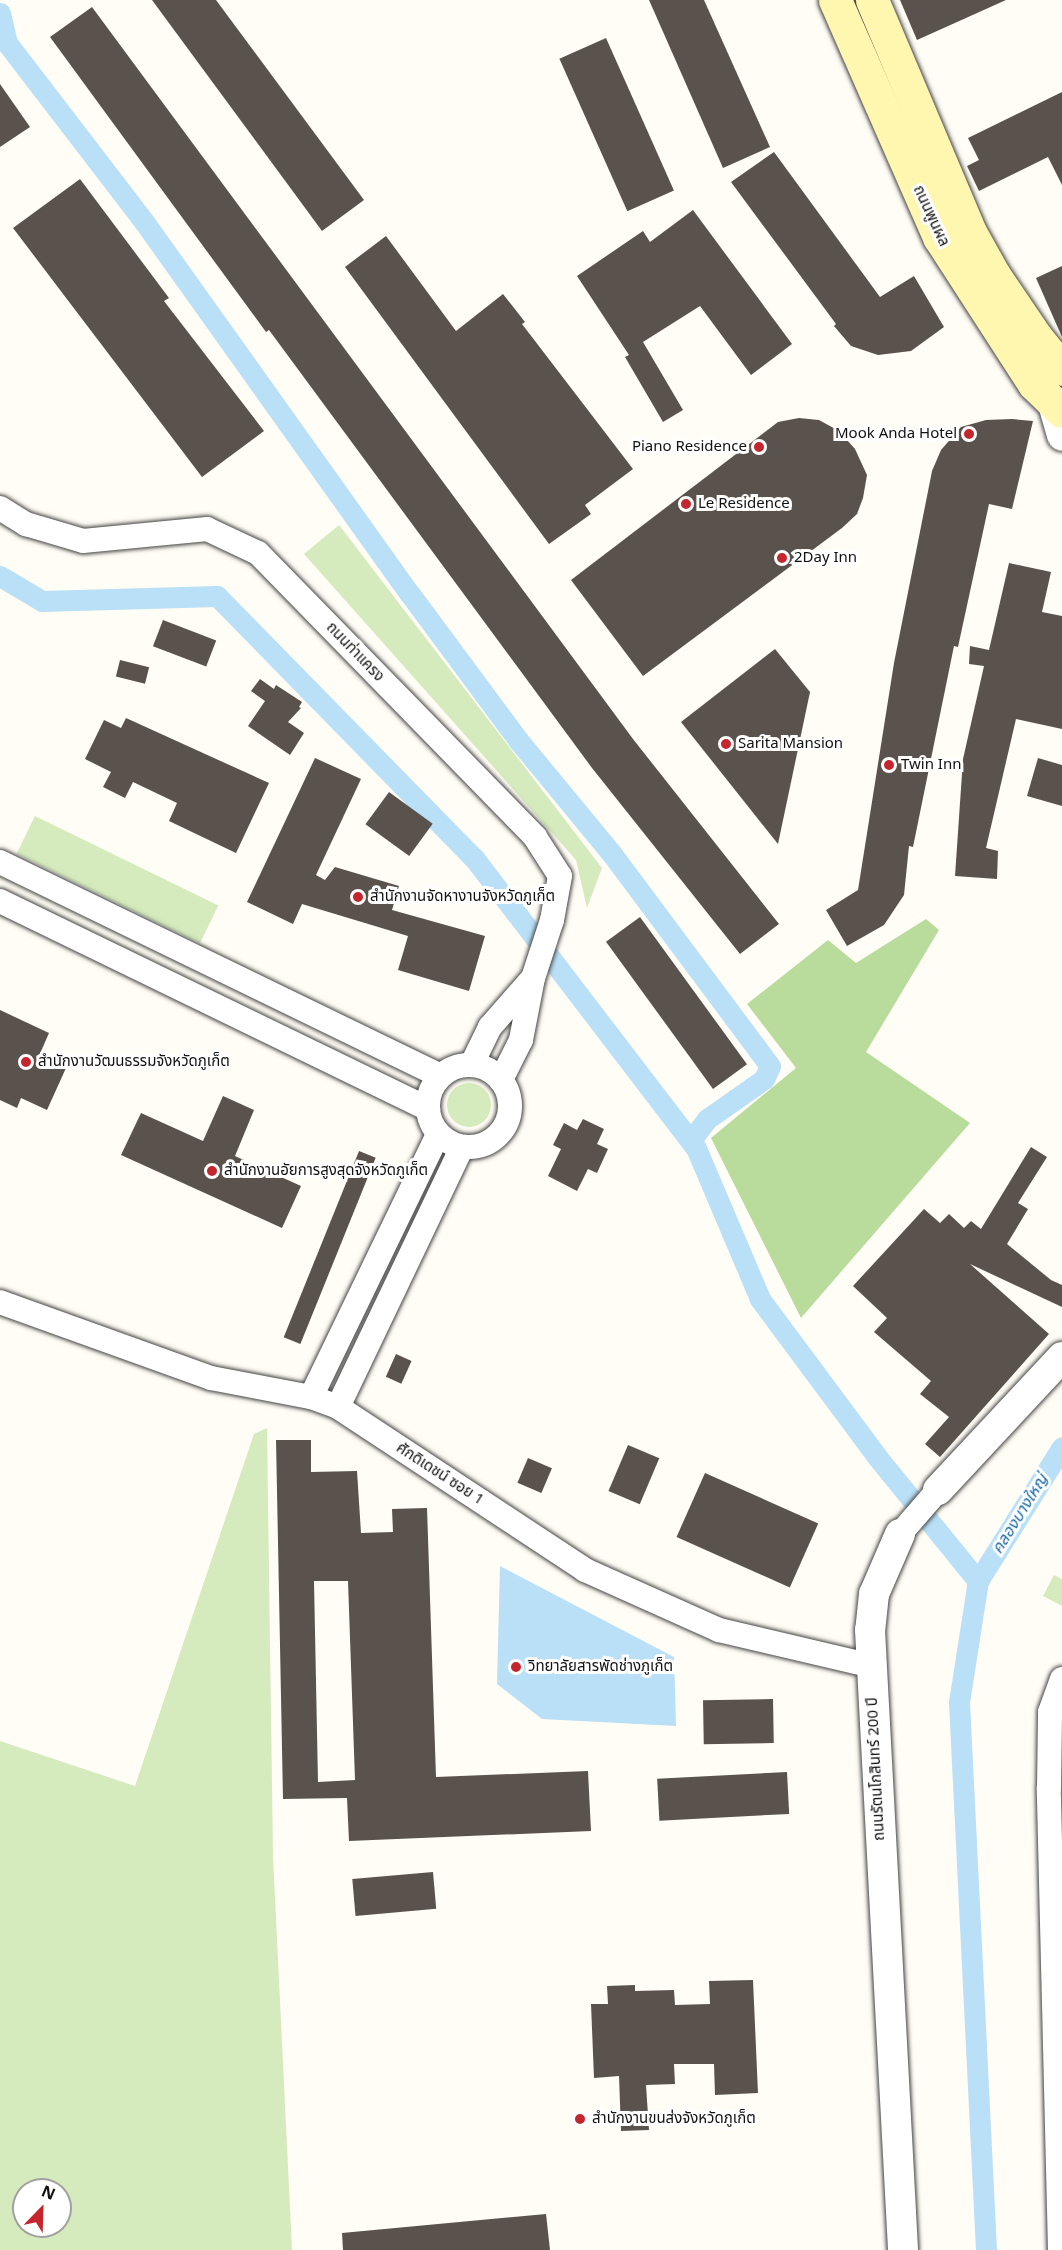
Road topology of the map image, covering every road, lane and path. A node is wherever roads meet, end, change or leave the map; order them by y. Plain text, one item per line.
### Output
1 (835, 0) edge
2 (872, 0) edge
3 (1062, 369) edge
4 (1058, 408) edge
5 (1062, 436) edge
6 (0, 508) edge
7 (3, 872) edge
8 (0, 902) edge
9 (149, 935) junction
10 (134, 966) junction
11 (532, 978) junction
12 (285, 1000) junction
13 (271, 1033) junction
14 (472, 1064) junction
15 (440, 1076) junction
16 (501, 1080) junction
17 (428, 1108) junction
18 (438, 1134) junction
19 (462, 1147) junction
20 (0, 1302) edge
21 (1062, 1357) edge
22 (311, 1397) junction
23 (338, 1407) junction
24 (938, 1490) joint
25 (900, 1534) joint
26 (872, 1666) junction
27 (1062, 1679) edge
28 (1056, 1715) edge
29 (1060, 2171) edge
30 (903, 2250) edge
31 (1060, 2250) edge

1 - 4 main road, ถนนพูนผล
2 - 3 main road, ถนนพูนผล
4 - 5 street
6 - 11 street, ถนนท่าแครง
7 - 9 street
8 - 10 street
9 - 10 street
9 - 12 street
10 - 13 street
11 - 14 street, ถนนท่าแครง
11 - 16 street, ถนนท่าแครง
12 - 13 street
12 - 15 street
13 - 17 street
14 - 15 street
14 - 16 street
15 - 17 street
16 - 19 street
17 - 18 street
18 - 19 street
18 - 22 street
19 - 23 street
20 - 22 street, ศักดิเดชน์ ซอย 1
21 - 24 street, ถนนรัตนโกสินทร์ 200 ปี
22 - 23 street, ศักดิเดชน์ ซอย 1
23 - 26 street, ศักดิเดชน์ ซอย 1
24 - 25 street, ถนนรัตนโกสินทร์ 200 ปี
25 - 26 street, ถนนรัตนโกสินทร์ 200 ปี
26 - 30 street, ถนนรัตนโกสินทร์ 200 ปี
27 - 28 street
28 - 29 street
29 - 31 street

